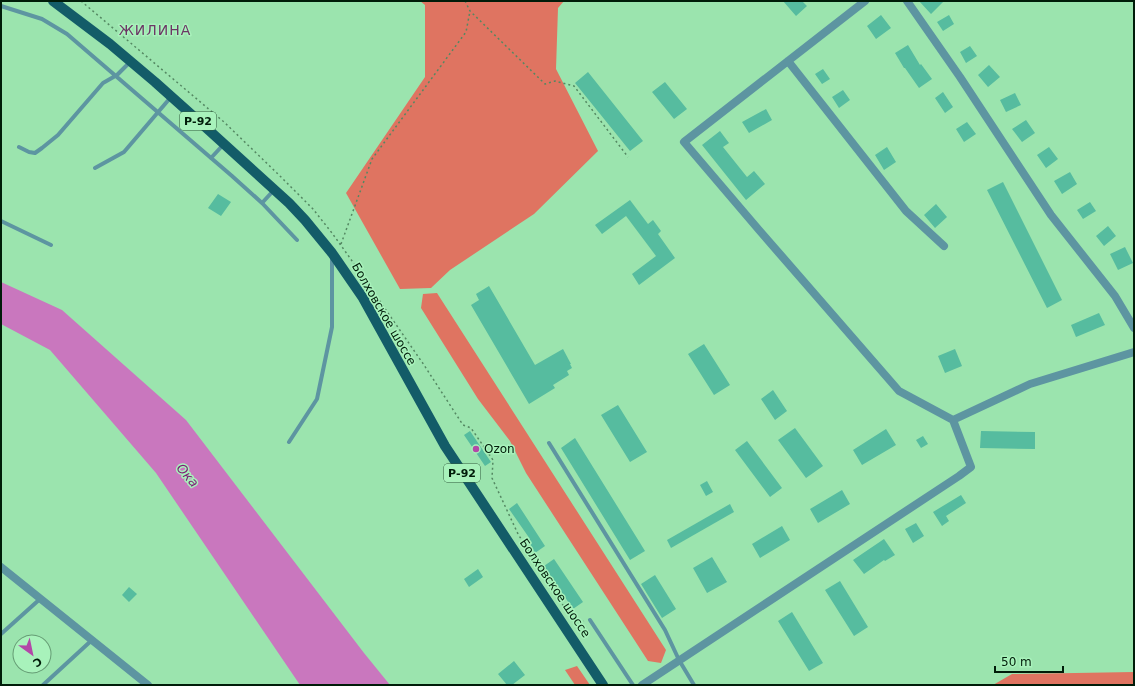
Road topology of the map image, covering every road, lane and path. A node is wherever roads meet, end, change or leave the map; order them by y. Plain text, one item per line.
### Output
1 (53, 1) edge
2 (465, 1) edge
3 (865, 1) edge
4 (907, 1) edge
5 (1, 6) edge
6 (470, 11) junction
7 (131, 61) junction
8 (788, 61) junction
9 (117, 75) junction
10 (172, 97) junction
11 (158, 112) junction
12 (224, 144) junction
13 (19, 147) dead end
14 (628, 157) dead end
15 (211, 158) junction
16 (95, 168) dead end
17 (274, 190) junction
18 (262, 203) junction
19 (1, 221) edge
20 (298, 240) dead end
21 (51, 245) dead end
22 (341, 245) dead end
23 (944, 246) dead end
24 (332, 253) junction
25 (1134, 328) edge
26 (1134, 352) edge
27 (953, 420) junction
28 (289, 442) dead end
29 (549, 443) dead end
30 (492, 478) dead end
31 (1, 567) edge
32 (40, 599) junction
33 (566, 610) dead end
34 (590, 620) joint
35 (574, 623) dead end
36 (1, 634) edge
37 (92, 640) junction
38 (679, 660) junction
39 (146, 684) edge
40 (43, 685) edge
41 (603, 685) edge
42 (633, 685) edge
43 (642, 685) edge
44 (694, 685) edge

1 - 7 main road, Болховское шоссе / Р-92
2 - 6 path
3 - 8 street
4 - 25 street
5 - 9 lane
6 - 14 path
6 - 22 path
7 - 9 lane
7 - 10 main road, Болховское шоссе / Р-92
8 - 23 street
8 - 27 street
9 - 11 lane
9 - 13 lane
10 - 11 lane
10 - 12 main road, Болховское шоссе / Р-92
11 - 15 lane
11 - 16 lane
12 - 15 lane
12 - 17 main road, Болховское шоссе / Р-92
15 - 18 lane
17 - 18 lane
17 - 24 main road, Болховское шоссе / Р-92
18 - 20 lane
19 - 21 lane
24 - 28 lane
24 - 41 main road, Болховское шоссе / Р-92
26 - 27 street
27 - 38 street
29 - 38 lane
30 - 33 path
31 - 32 street
32 - 36 lane
32 - 37 street
34 - 35 path
34 - 42 lane
37 - 39 street
37 - 40 lane
38 - 43 street
38 - 44 lane

